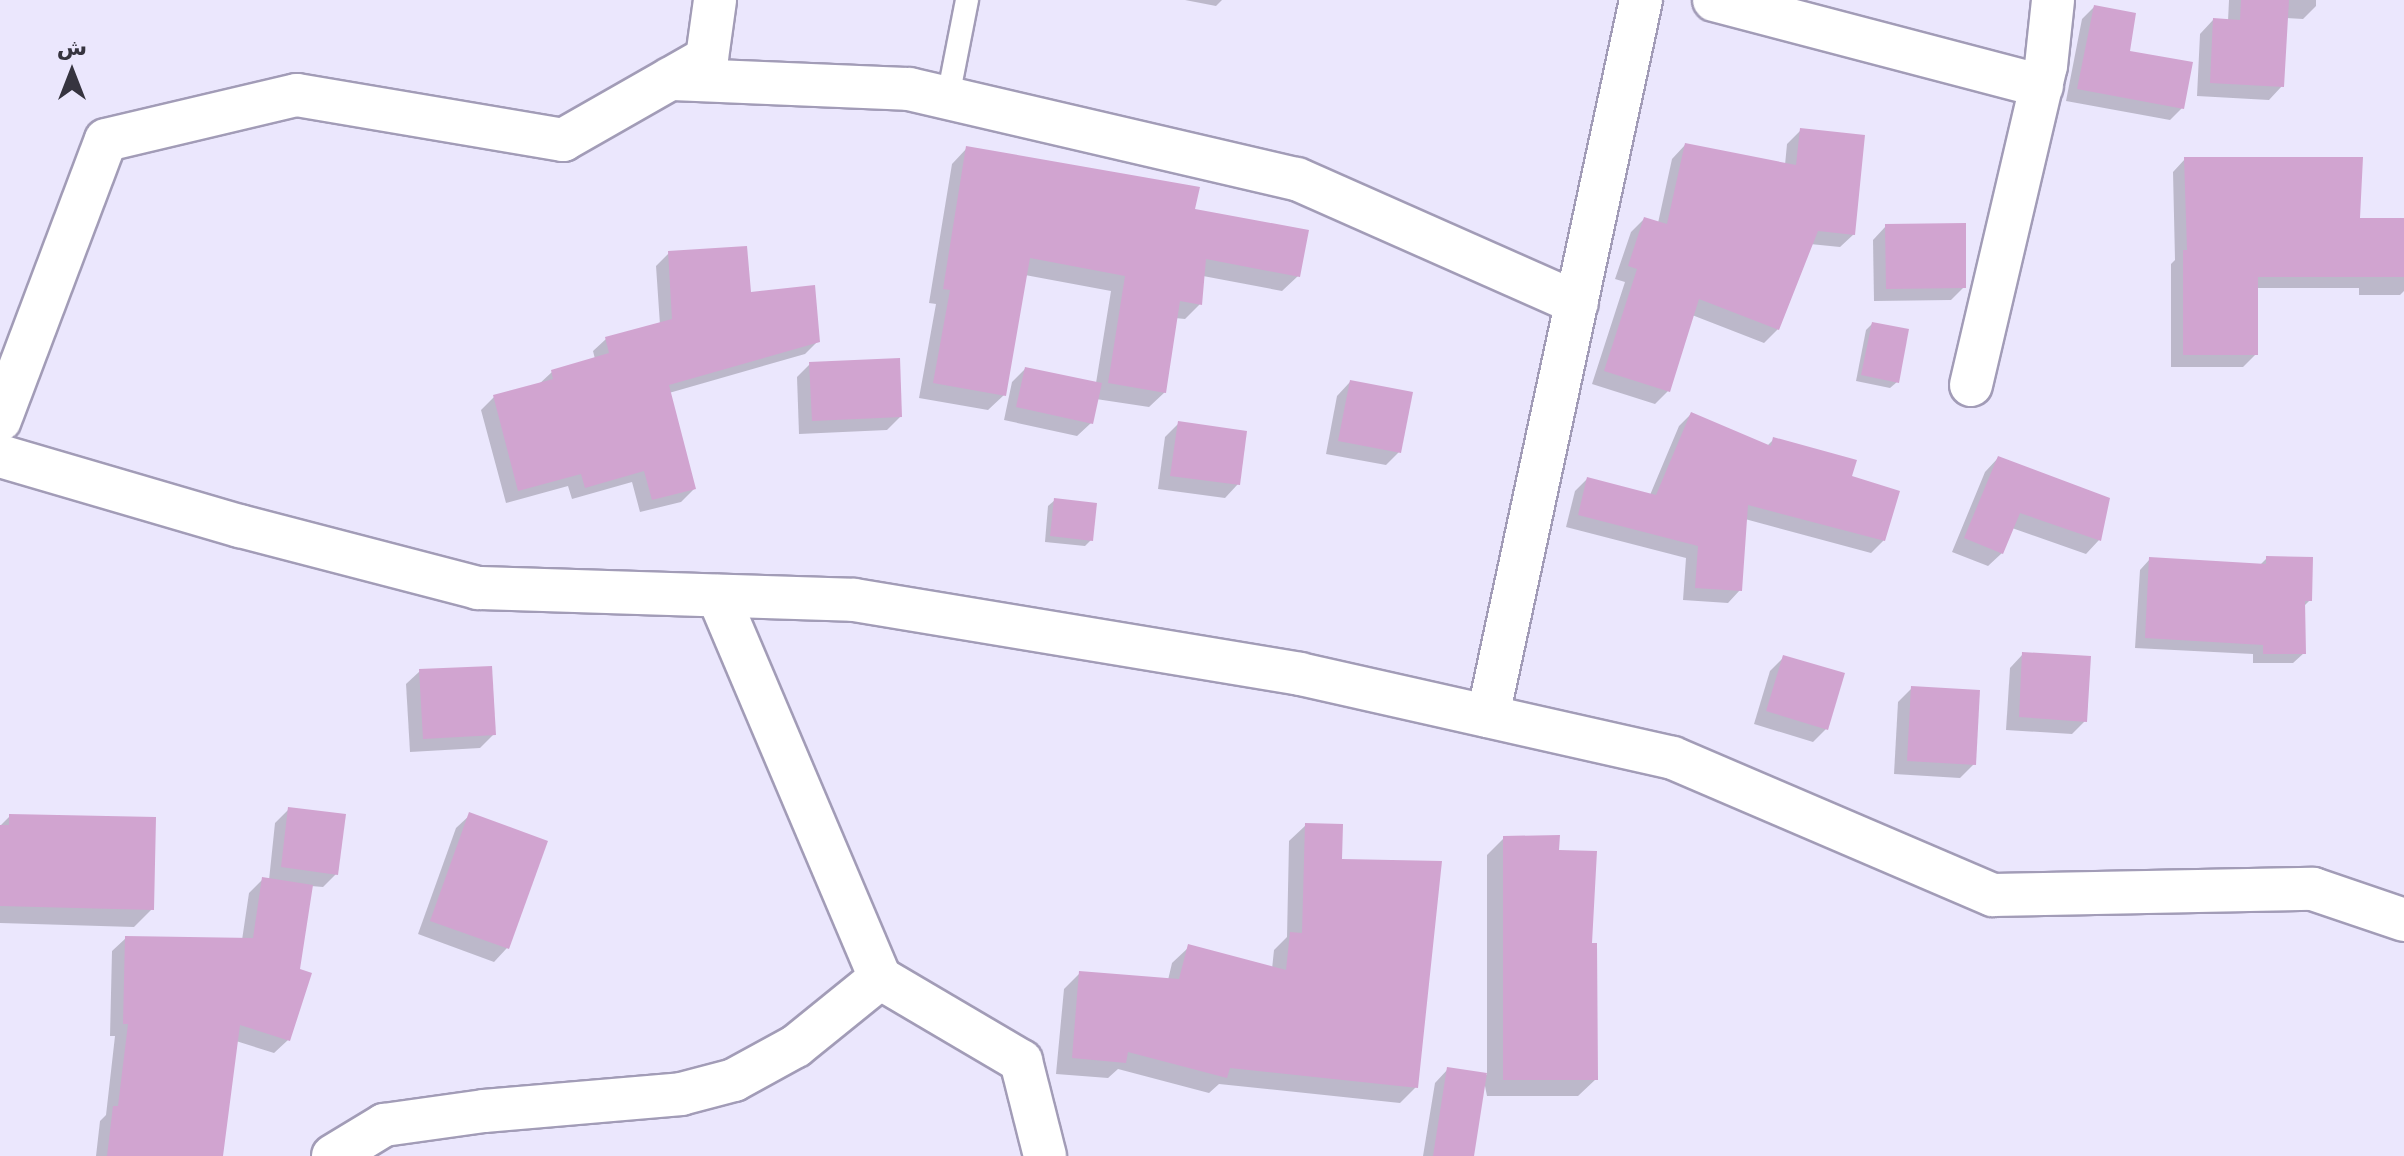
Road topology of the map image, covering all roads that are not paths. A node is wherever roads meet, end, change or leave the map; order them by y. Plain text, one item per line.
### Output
1 (715, 0) edge
2 (967, 0) edge
3 (1641, 0) edge
4 (1714, 0) edge
5 (2053, 0) edge
6 (670, 79) junction
7 (2042, 86) junction
8 (948, 97) junction
9 (1577, 303) junction
10 (1971, 385) dead end
11 (0, 420) edge
12 (0, 456) edge
13 (718, 596) junction
14 (1488, 716) junction
15 (2404, 920) edge
16 (880, 978) junction
17 (333, 1156) edge
18 (1045, 1156) edge

1 - 6 street
2 - 8 lane
3 - 9 street
4 - 7 street
5 - 7 street
6 - 8 street
6 - 11 street
7 - 10 street
8 - 9 street
9 - 14 street
12 - 13 street
13 - 14 street
13 - 16 street
14 - 15 street
16 - 17 street
16 - 18 street

